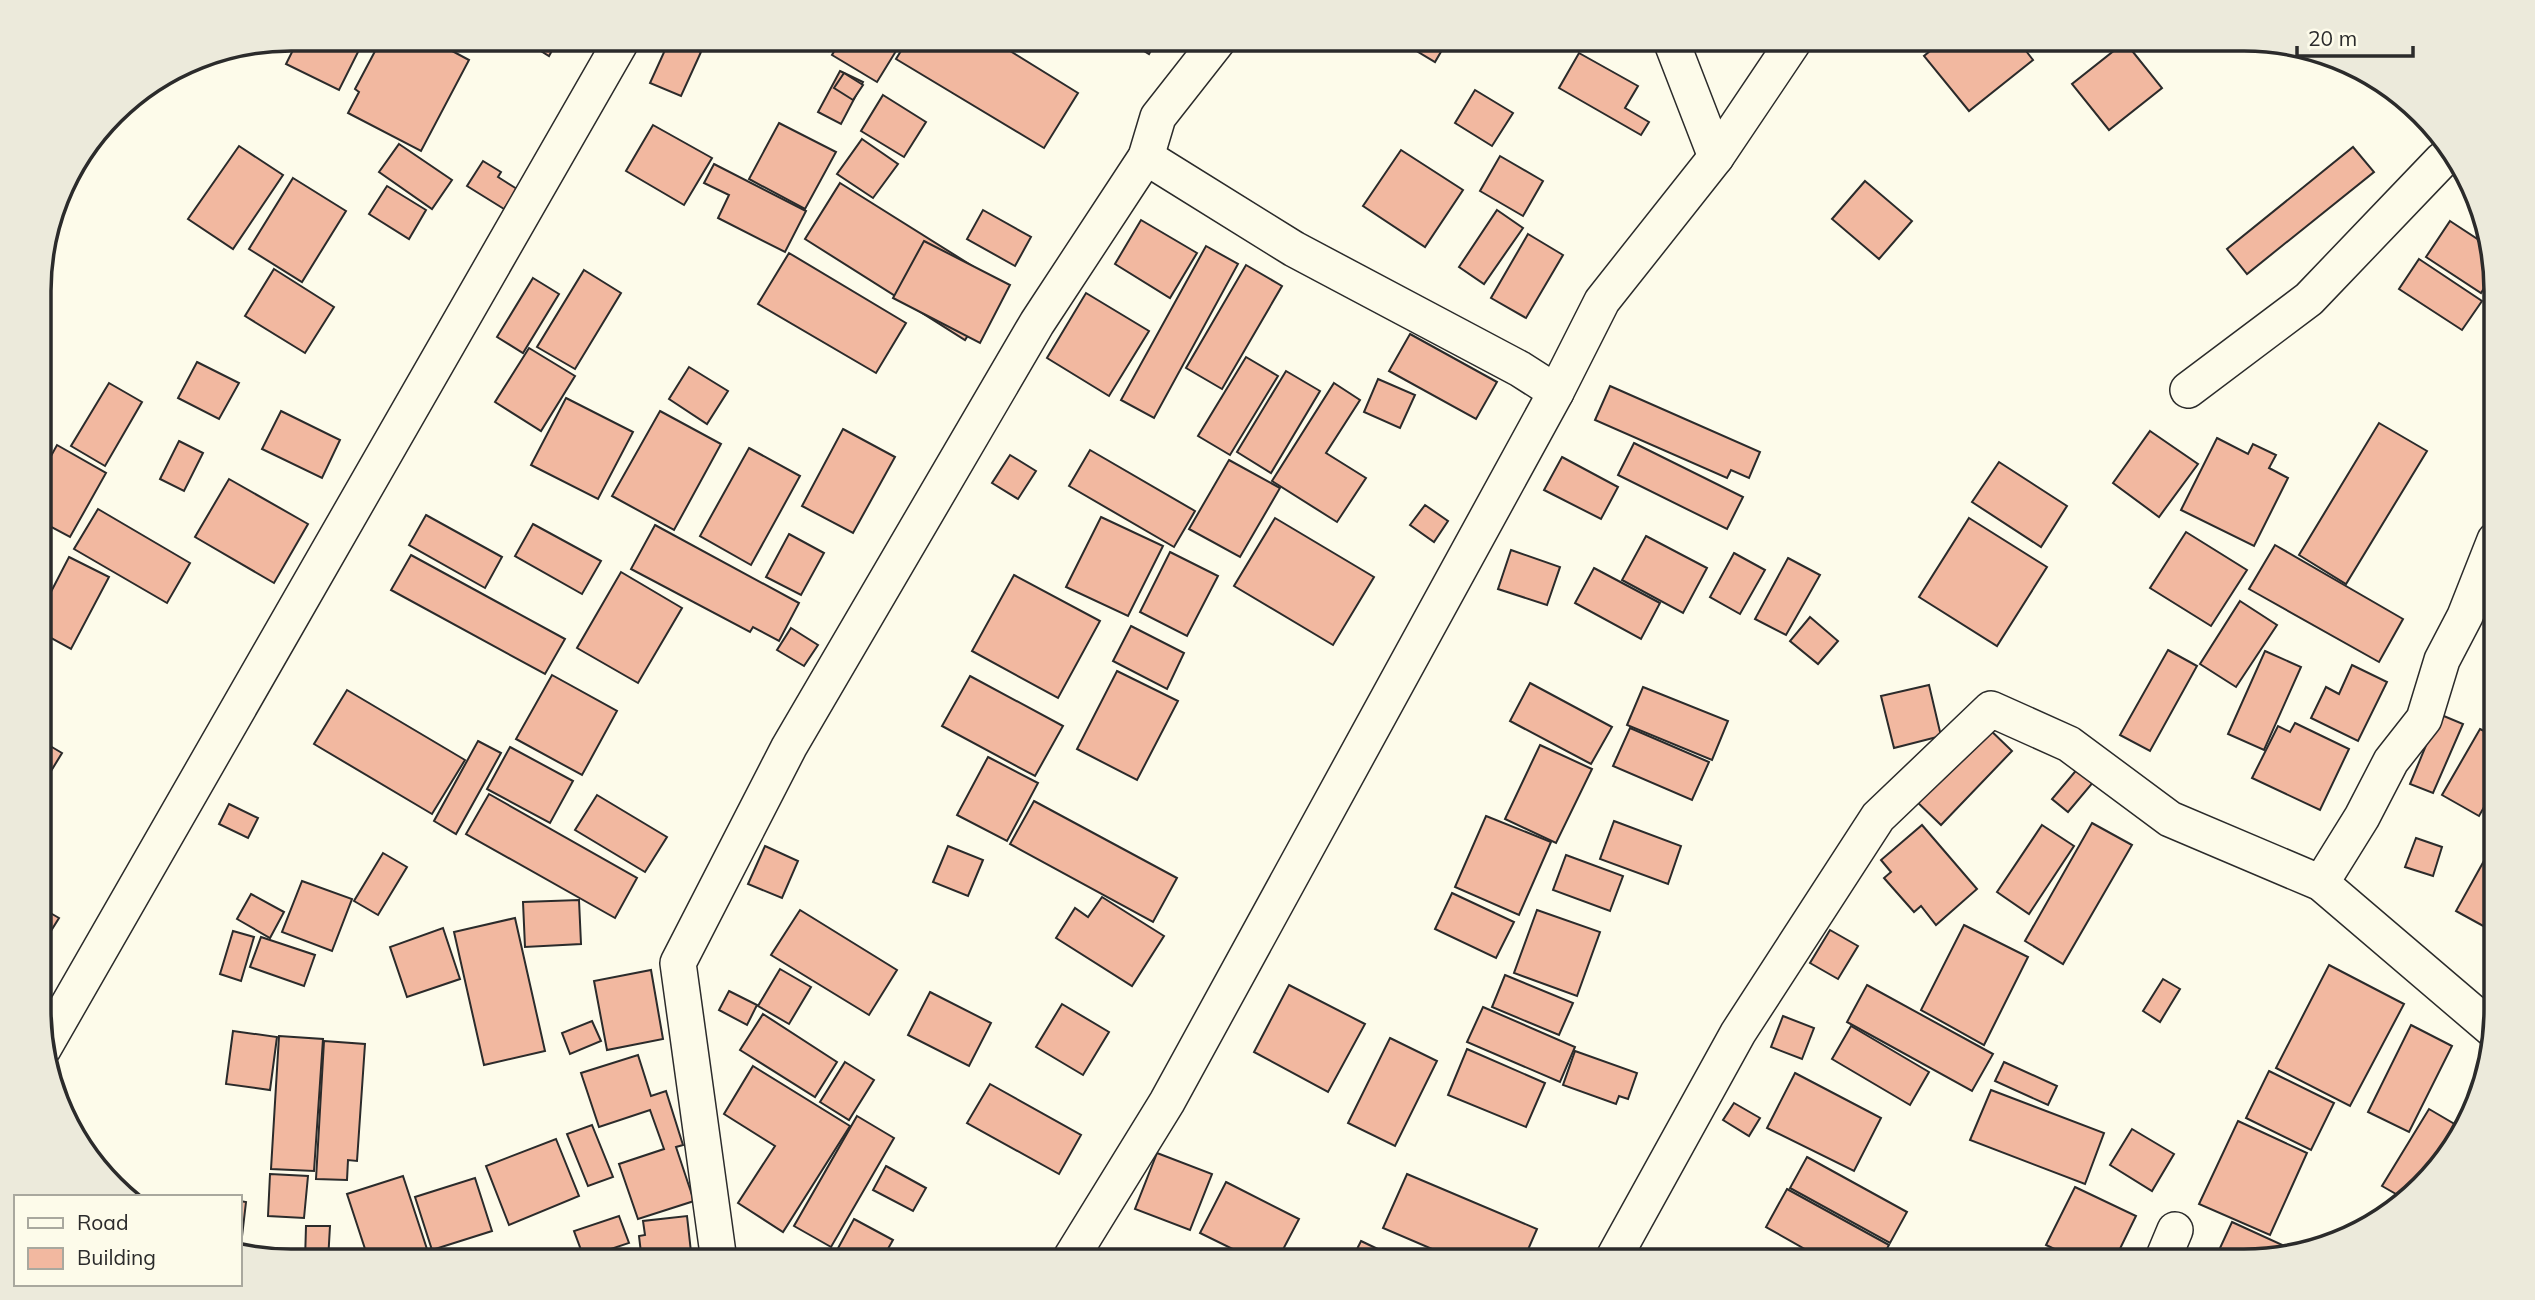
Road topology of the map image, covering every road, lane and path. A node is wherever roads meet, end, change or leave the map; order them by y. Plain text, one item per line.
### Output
1 (616, 51) edge
2 (1210, 51) edge
3 (1675, 51) edge
4 (1787, 51) edge
5 (1716, 156) junction
6 (1146, 157) junction
7 (2444, 159) edge
8 (2188, 390) dead end
9 (1556, 392) junction
10 (2484, 568) edge
11 (2321, 883) junction
12 (2483, 1022) edge
13 (52, 1033) edge
14 (717, 1249) edge
15 (1076, 1249) edge
16 (1619, 1249) edge

1 - 13 street
2 - 6 street
3 - 5 street
4 - 5 street
5 - 9 street
6 - 9 street
6 - 14 street
7 - 8 street
9 - 15 street
10 - 11 street
11 - 12 street
11 - 16 street

